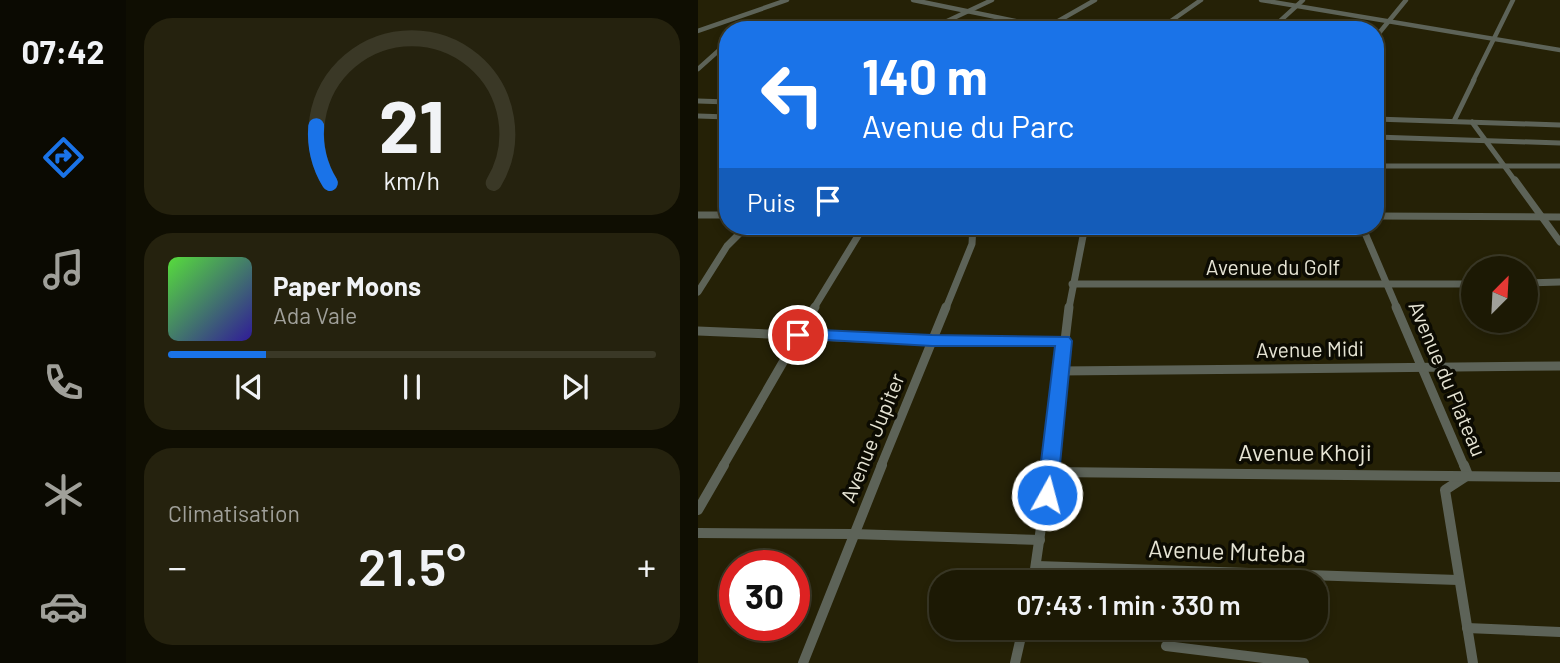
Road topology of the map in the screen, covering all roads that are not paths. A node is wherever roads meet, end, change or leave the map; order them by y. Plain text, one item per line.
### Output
1 (787, 0) edge
2 (913, 0) edge
3 (992, 0) edge
4 (1095, 0) edge
5 (1201, 0) edge
6 (1261, 0) edge
7 (1303, 0) edge
8 (1406, 0) edge
9 (1513, 0) edge
10 (1297, 5) junction
11 (968, 11) junction
12 (727, 21) edge
13 (947, 21) edge
14 (1011, 21) edge
15 (1059, 21) edge
16 (1171, 21) edge
17 (1280, 21) edge
18 (1389, 21) junction
19 (719, 24) edge
20 (1384, 27) edge
21 (698, 31) edge
22 (1495, 38) junction
23 (719, 50) edge
24 (1560, 50) edge
25 (698, 69) edge
26 (698, 101) edge
27 (719, 102) edge
28 (698, 116) edge
29 (719, 117) edge
30 (1384, 118) edge
31 (1454, 121) junction
32 (1472, 122) junction
33 (1560, 125) edge
34 (1384, 137) edge
35 (1485, 140) junction
36 (1560, 143) edge
37 (1384, 166) edge
38 (1560, 166) edge
39 (1503, 167) junction
40 (698, 215) edge
41 (719, 215) edge
42 (1384, 216) edge
43 (1560, 216) edge
44 (1539, 217) junction
45 (738, 235) edge
46 (859, 235) edge
47 (972, 235) edge
48 (1083, 235) edge
49 (1366, 235) edge
50 (1560, 242) edge
51 (1560, 282) edge
52 (1538, 283) edge
53 (1072, 284) junction
54 (1461, 284) edge
55 (1387, 285) junction
56 (698, 292) edge
57 (698, 331) edge
58 (798, 335) junction
59 (932, 341) junction
60 (1064, 341) junction
61 (1422, 366) junction
62 (1560, 366) edge
63 (1060, 371) junction
64 (1050, 472) junction
65 (1469, 475) junction
66 (1560, 477) edge
67 (698, 510) edge
68 (698, 533) edge
69 (853, 534) junction
70 (1040, 540) junction
71 (1036, 566) junction
72 (1035, 570) edge
73 (1458, 580) junction
74 (1467, 628) junction
75 (1560, 632) edge
76 (1020, 640) edge
77 (1166, 646) dead end
78 (803, 663) edge
79 (1015, 663) edge
80 (1304, 663) edge
81 (1473, 663) edge

1 - 12 street
2 - 11 street
3 - 11 street
4 - 15 street
5 - 16 street
6 - 10 street
7 - 10 street
8 - 18 street
9 - 22 street
10 - 17 street
10 - 18 street
11 - 13 street
11 - 14 street
18 - 20 street
18 - 22 street
19 - 21 street
22 - 24 street
22 - 31 street
23 - 25 street
26 - 27 street
28 - 29 street
30 - 31 street
31 - 32 street
32 - 33 street
32 - 35 street
34 - 35 street
35 - 36 street
35 - 39 street
37 - 39 street
38 - 39 street
39 - 44 street
40 - 41 street
42 - 44 street
43 - 44 street
44 - 50 street
45 - 56 street
46 - 58 street
47 - 59 street, Avenue Jupiter
48 - 53 street
49 - 55 street, Avenue du Plateau
51 - 52 street
53 - 55 street, Avenue du Golf
53 - 60 street
54 - 55 street, Avenue du Golf
55 - 61 street, Avenue du Plateau
57 - 58 street
58 - 59 street
58 - 67 street
59 - 60 street
59 - 69 street, Avenue Jupiter
60 - 63 street
61 - 62 street, Avenue Midi
61 - 63 street, Avenue Midi
61 - 65 street, Avenue du Plateau
63 - 64 street
64 - 65 street, Avenue Khoji
64 - 70 street
65 - 66 street, Avenue Khoji
65 - 73 street, Avenue du Plateau
68 - 69 street
69 - 70 street
69 - 78 street, Avenue Jupiter
70 - 71 street
71 - 72 street
71 - 73 street, Avenue Muteba
73 - 74 street, Avenue du Plateau
74 - 75 street
74 - 81 street, Avenue du Plateau
76 - 79 street
77 - 80 street

